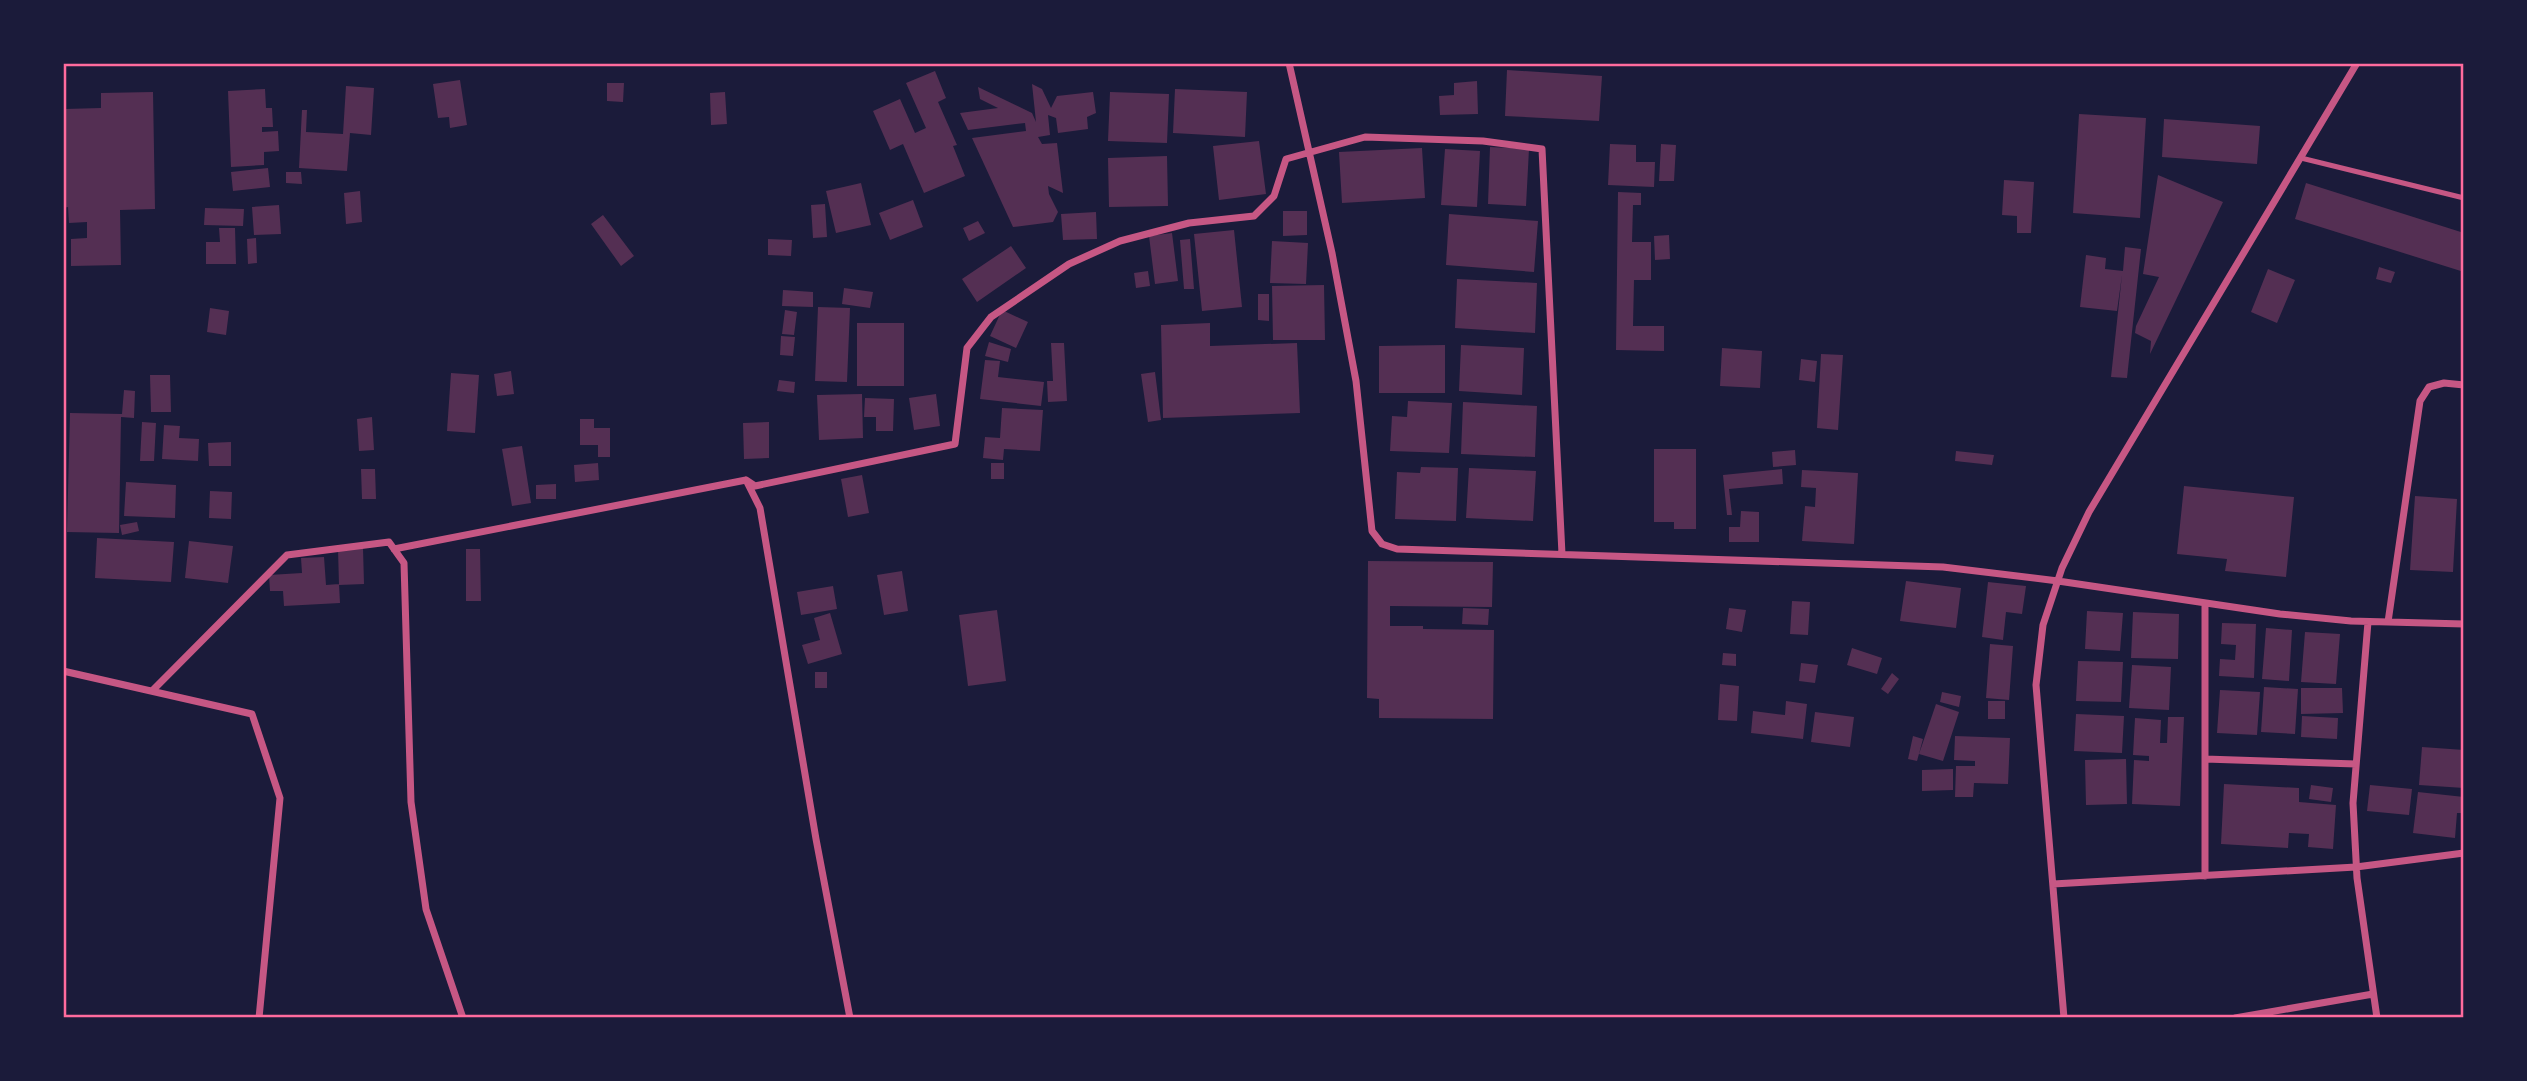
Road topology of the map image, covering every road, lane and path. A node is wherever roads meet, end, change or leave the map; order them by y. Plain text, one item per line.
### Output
1 (1289, 63) edge
2 (2357, 63) edge
3 (1310, 154) junction
4 (2301, 158) junction
5 (2464, 198) edge
6 (2464, 385) edge
7 (746, 480) junction
8 (394, 549) junction
9 (1562, 554) junction
10 (2058, 581) junction
11 (2205, 603) junction
12 (2368, 622) junction
13 (2388, 622) junction
14 (2464, 624) edge
15 (63, 671) edge
16 (152, 691) junction
17 (2205, 759) junction
18 (2356, 764) junction
19 (2464, 853) edge
20 (2356, 867) junction
21 (2205, 876) junction
22 (2053, 884) junction
23 (2373, 994) junction
24 (259, 1018) edge
25 (463, 1018) edge
26 (850, 1018) edge
27 (2064, 1018) edge
28 (2235, 1018) edge
29 (2377, 1018) edge

1 - 3 street
2 - 4 street
3 - 7 street
3 - 9 street
3 - 9 street
4 - 5 lane
4 - 10 street
6 - 13 street
7 - 8 street
7 - 26 street
8 - 16 street
8 - 25 street
9 - 10 street
10 - 11 street
10 - 22 street
11 - 12 street
11 - 17 street
12 - 13 street
12 - 18 street
13 - 14 street
15 - 16 street
16 - 24 street
17 - 18 street
17 - 21 street
18 - 20 street
19 - 20 street
20 - 21 street
20 - 23 street
21 - 22 street
22 - 27 street
23 - 28 street
23 - 29 street

